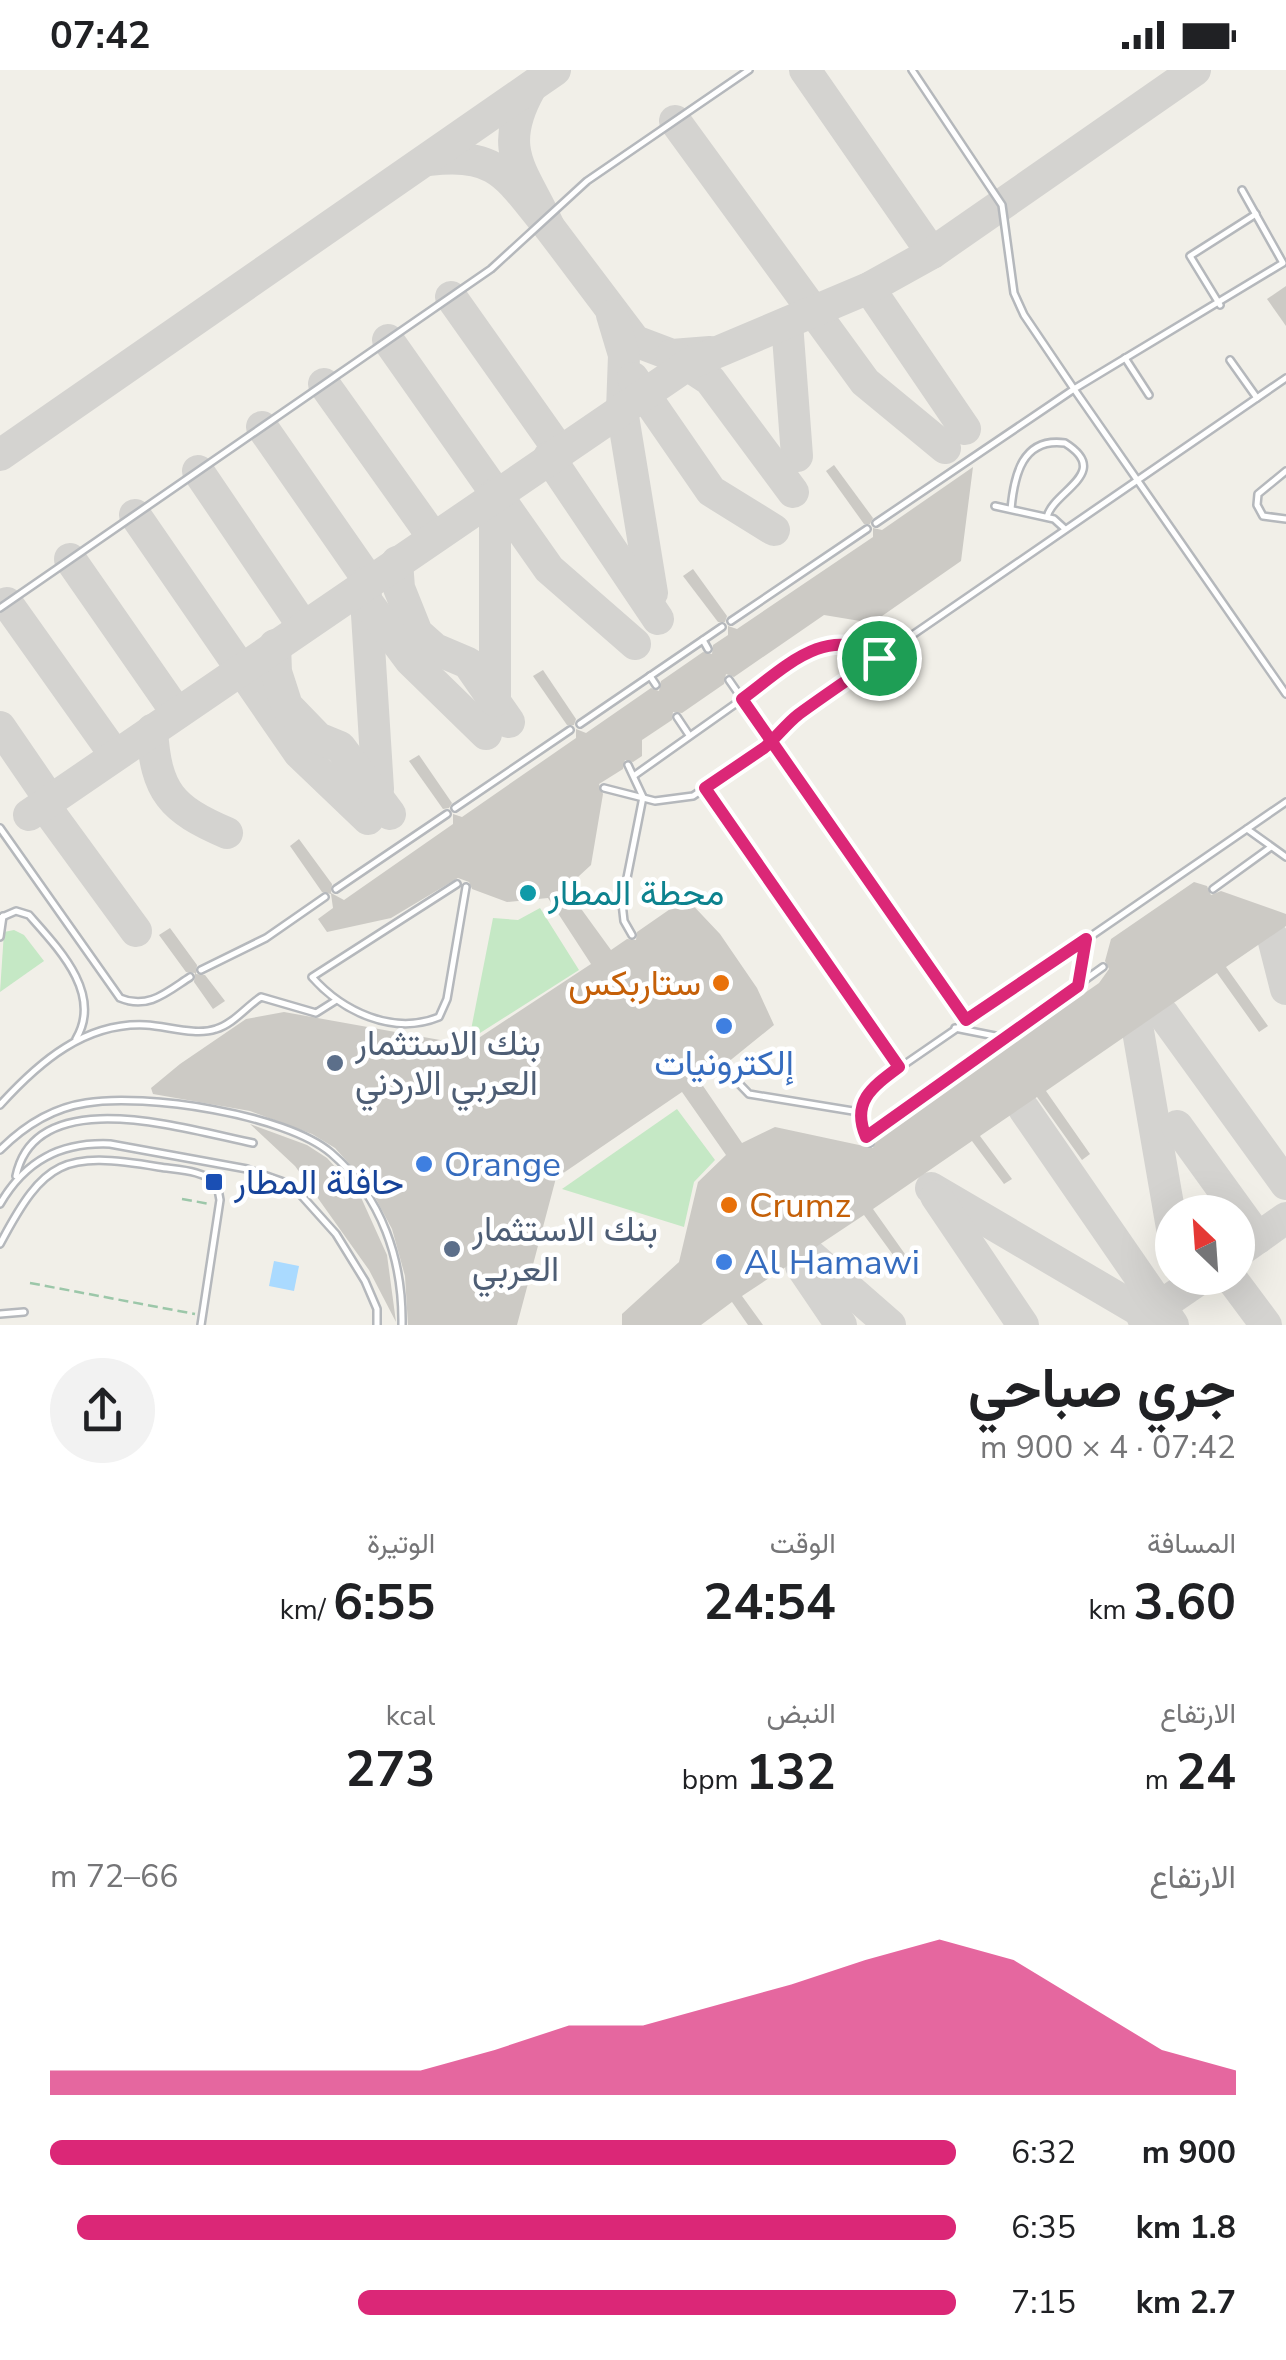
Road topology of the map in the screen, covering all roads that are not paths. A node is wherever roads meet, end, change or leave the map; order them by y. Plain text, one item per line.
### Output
1 (748, 70) edge
2 (912, 70) edge
3 (1242, 190) dead end
4 (1256, 214) junction
5 (1220, 305) junction
6 (1125, 358) junction
7 (1230, 360) dead end
8 (1286, 378) edge
9 (1074, 389) junction
10 (1149, 394) dead end
11 (1258, 398) junction
12 (1286, 471) edge
13 (1138, 480) junction
14 (995, 506) dead end
15 (1011, 510) junction
16 (1047, 517) junction
17 (1286, 520) edge
18 (876, 523) dead end
19 (868, 529) dead end
20 (1065, 529) junction
21 (0, 608) edge
22 (731, 621) dead end
23 (722, 628) dead end
24 (702, 640) junction
25 (708, 649) dead end
26 (879, 658) junction
27 (650, 676) junction
28 (729, 680) dead end
29 (656, 685) dead end
30 (1286, 694) edge
31 (742, 699) junction
32 (594, 714) junction
33 (677, 716) dead end
34 (600, 723) dead end
35 (580, 724) dead end
36 (570, 730) dead end
37 (690, 736) junction
38 (772, 742) junction
39 (628, 765) dead end
40 (513, 769) junction
41 (526, 773) dead end
42 (635, 775) junction
43 (604, 788) dead end
44 (705, 788) junction
45 (472, 797) junction
46 (643, 797) junction
47 (1286, 802) edge
48 (456, 808) dead end
49 (472, 810) dead end
50 (447, 814) dead end
51 (0, 828) edge
52 (1247, 829) junction
53 (1272, 847) junction
54 (1286, 857) edge
55 (457, 884) dead end
56 (466, 887) dead end
57 (1213, 888) dead end
58 (336, 890) dead end
59 (326, 897) dead end
60 (2, 917) edge
61 (632, 935) dead end
62 (0, 937) edge
63 (1086, 939) junction
64 (1104, 968) dead end
65 (201, 970) dead end
66 (190, 977) dead end
67 (1078, 986) junction
68 (335, 1001) junction
69 (966, 1020) junction
70 (955, 1028) junction
71 (1005, 1038) junction
72 (74, 1042) junction
73 (722, 1066) dead end
74 (899, 1067) junction
75 (0, 1105) edge
76 (859, 1112) junction
77 (252, 1143) dead end
78 (0, 1150) edge
79 (15, 1180) junction
80 (0, 1204) edge
81 (0, 1244) edge
82 (24, 1312) dead end
83 (0, 1314) edge
84 (201, 1325) edge
85 (377, 1325) edge
86 (402, 1325) edge

1 - 21 lane
2 - 9 lane
3 - 4 lane
4 - 5 lane
4 - 5 lane
5 - 6 lane
6 - 9 lane
6 - 10 lane
7 - 11 lane
8 - 11 lane
9 - 13 lane
9 - 18 lane
11 - 13 lane
12 - 17 lane
13 - 20 lane
13 - 30 lane
14 - 15 lane
15 - 16 lane
15 - 16 lane
16 - 20 lane
19 - 22 lane
20 - 26 lane
23 - 24 lane
24 - 25 lane
24 - 27 lane
26 - 31 lane
26 - 38 lane
27 - 29 lane
27 - 32 lane
28 - 31 lane
31 - 37 lane
31 - 38 lane
32 - 34 lane
32 - 35 lane
33 - 37 lane
36 - 40 lane
37 - 42 lane
38 - 44 lane
38 - 69 lane
39 - 42 lane
40 - 41 lane
40 - 45 lane
42 - 46 lane
43 - 46 lane
44 - 46 lane
44 - 74 lane
45 - 48 lane
45 - 49 lane
46 - 61 lane
47 - 52 lane
50 - 58 lane
51 - 66 lane
52 - 53 lane
52 - 63 lane
53 - 54 lane
53 - 57 lane
55 - 68 lane
56 - 68 lane
59 - 65 lane
60 - 62 lane
60 - 72 lane
63 - 67 lane
63 - 69 lane
64 - 67 lane
67 - 71 lane
68 - 72 lane
69 - 70 lane
70 - 71 lane
70 - 74 lane
71 - 76 lane
72 - 75 lane
73 - 76 lane
74 - 76 lane
77 - 79 lane
78 - 86 lane
79 - 80 lane
79 - 85 lane
81 - 84 lane
82 - 83 lane

